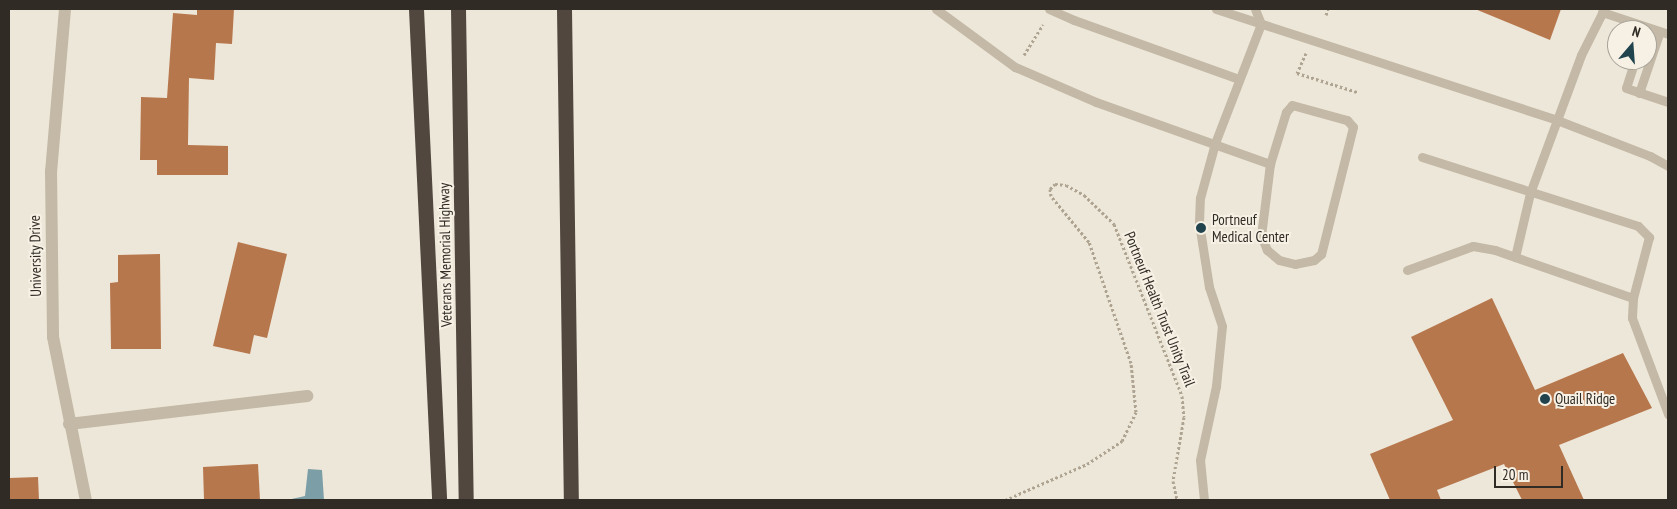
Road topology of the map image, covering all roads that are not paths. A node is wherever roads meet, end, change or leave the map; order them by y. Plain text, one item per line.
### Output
1 (65, 9) edge
2 (416, 9) edge
3 (458, 9) edge
4 (564, 9) edge
5 (936, 9) edge
6 (1050, 9) edge
7 (1216, 9) edge
8 (1254, 9) edge
9 (1603, 10) edge
10 (1626, 20) edge
11 (1261, 24) junction
12 (1664, 33) edge
13 (1632, 70) edge
14 (1239, 79) junction
15 (1639, 93) junction
16 (1668, 102) edge
17 (1557, 120) junction
18 (1215, 143) junction
19 (1422, 157) dead end
20 (1270, 164) junction
21 (1668, 166) edge
22 (1530, 193) junction
23 (1515, 257) junction
24 (1407, 270) dead end
25 (1633, 298) junction
26 (307, 396) dead end
27 (1668, 414) edge
28 (69, 424) junction
29 (86, 500) edge
30 (439, 500) edge
31 (466, 500) edge
32 (571, 500) edge
33 (1204, 500) edge

1 - 28 street, University Drive
2 - 30 highway
3 - 31 highway, Veterans Memorial Highway
4 - 32 highway
5 - 18 lane
6 - 14 lane
7 - 11 lane
8 - 11 lane
9 - 10 lane
9 - 17 lane
11 - 14 lane
11 - 17 lane
12 - 15 lane
13 - 15 lane
14 - 18 lane
15 - 16 lane
17 - 21 lane
17 - 22 lane
18 - 20 lane
18 - 33 lane
19 - 22 lane
20 - 20 lane
22 - 23 lane
22 - 25 lane
23 - 24 lane
23 - 25 lane
25 - 27 lane
26 - 28 street
28 - 29 street, University Drive

